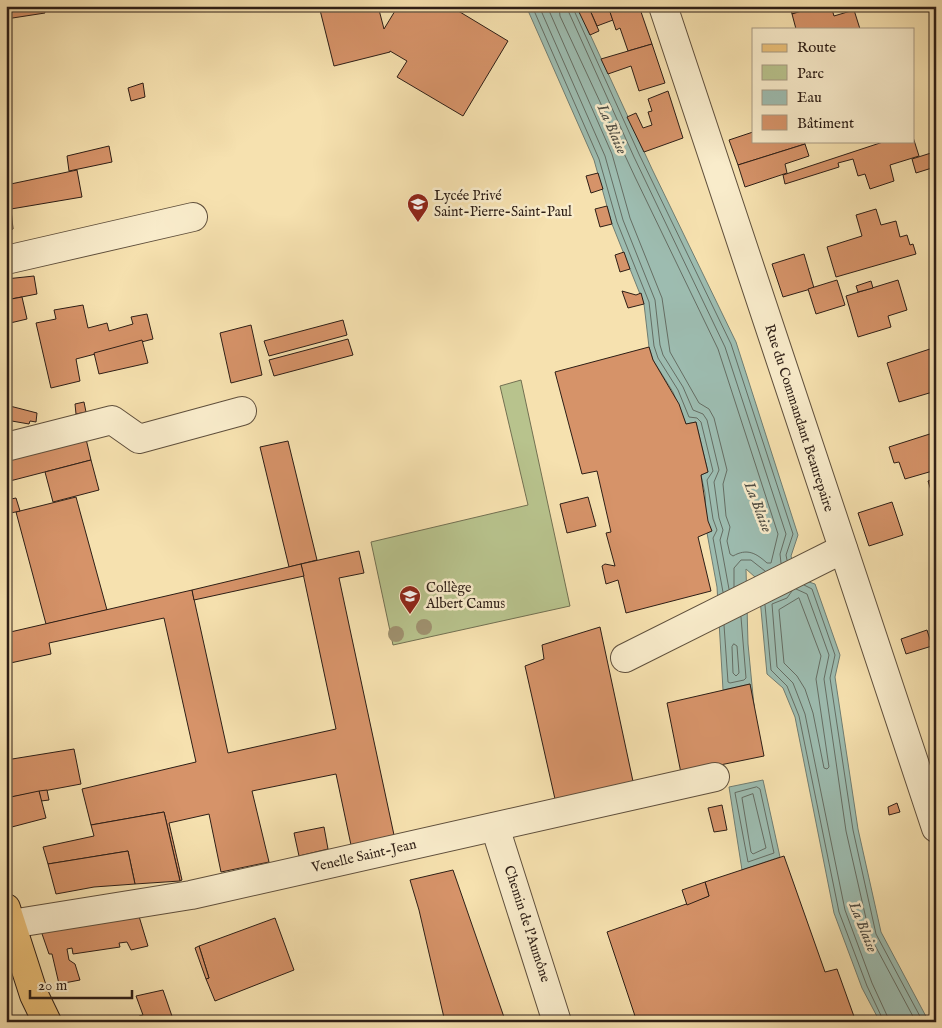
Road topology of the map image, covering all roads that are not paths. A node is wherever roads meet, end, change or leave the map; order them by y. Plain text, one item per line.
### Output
1 (663, 6) edge
2 (193, 217) dead end
3 (6, 260) edge
4 (242, 411) dead end
5 (6, 447) edge
6 (843, 549) junction
7 (625, 658) dead end
8 (715, 777) dead end
9 (495, 827) junction
10 (936, 828) edge
11 (9, 916) edge
12 (47, 1022) edge
13 (558, 1022) edge

1 - 6 street, Rue du Commandant Beaurepaire
2 - 3 street
4 - 5 street
6 - 7 street
6 - 10 street, Rue du Commandant Beaurepaire
8 - 9 street, Venelle Saint-Jean
9 - 11 street, Venelle Saint-Jean
9 - 13 street, Chemin de l'Aumône
11 - 12 main road

